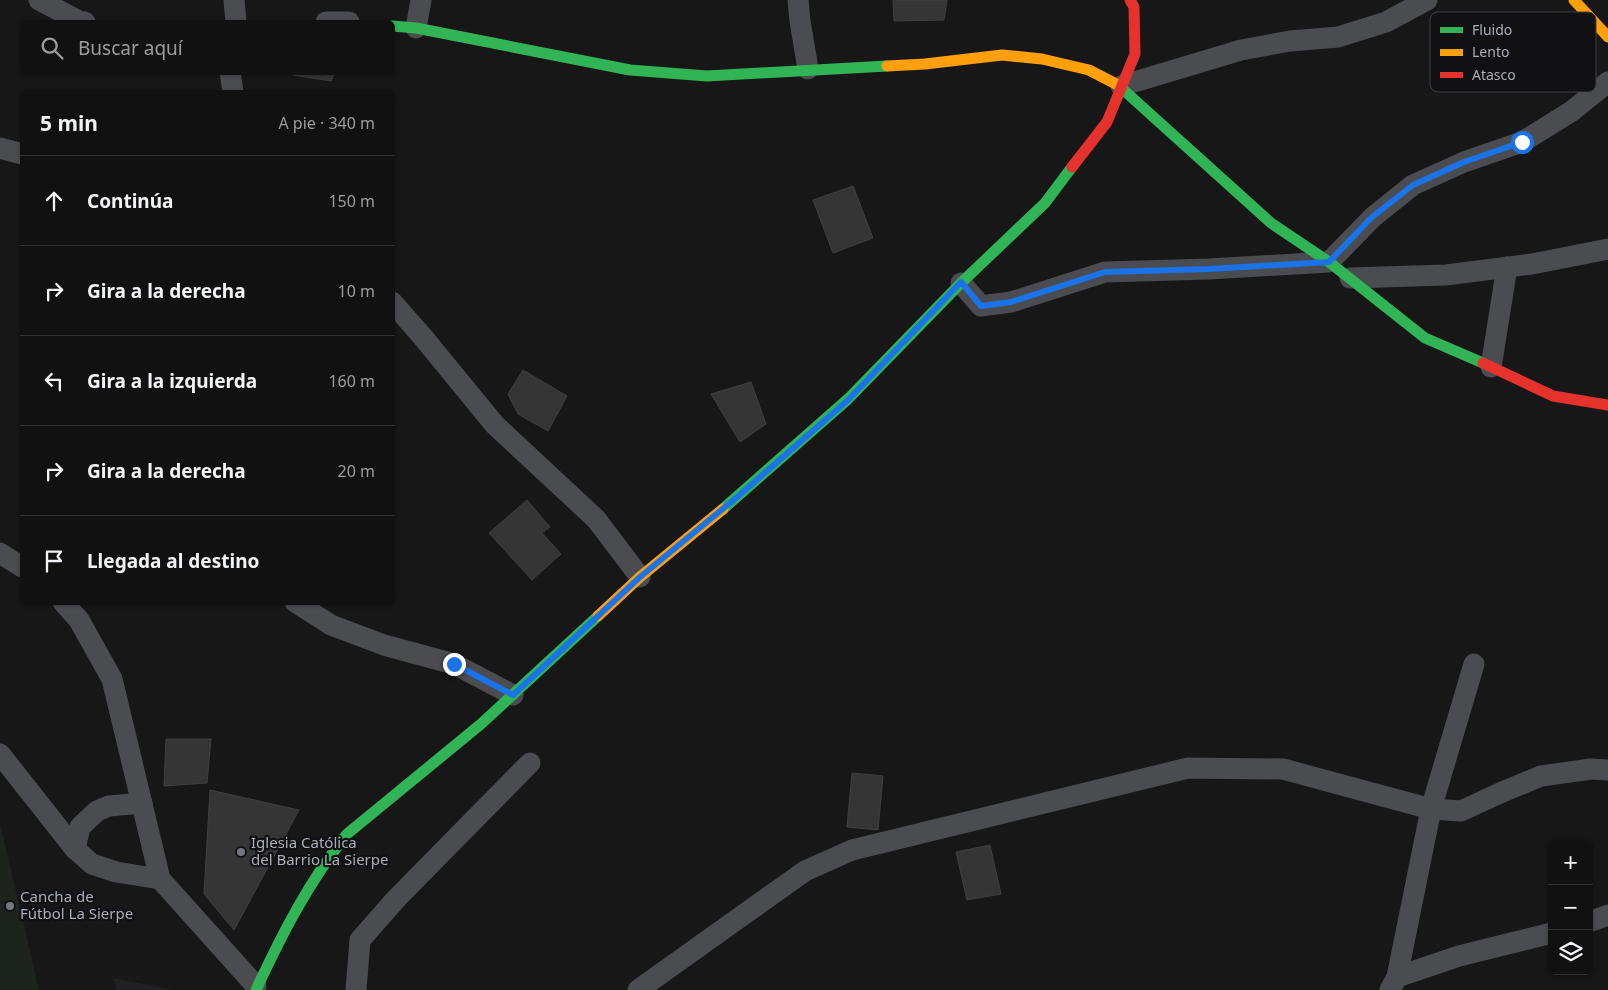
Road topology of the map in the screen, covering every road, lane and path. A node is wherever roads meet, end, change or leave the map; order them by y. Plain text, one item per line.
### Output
1 (39, 0) edge
2 (234, 0) edge
3 (421, 0) edge
4 (798, 0) edge
5 (1130, 0) edge
6 (1427, 0) edge
7 (1574, 0) edge
8 (1585, 12) edge
9 (77, 20) edge
10 (236, 20) edge
11 (1596, 24) edge
12 (395, 26) edge
13 (416, 28) junction
14 (1608, 37) edge
15 (808, 69) junction
16 (230, 75) edge
17 (1608, 82) edge
18 (1121, 86) junction
19 (232, 90) edge
20 (1596, 92) edge
21 (1596, 92) edge
22 (0, 148) edge
23 (20, 153) edge
24 (1608, 249) edge
25 (1329, 262) junction
26 (1507, 267) junction
27 (1350, 278) junction
28 (961, 282) junction
29 (395, 305) edge
30 (1491, 367) junction
31 (1608, 405) edge
32 (0, 553) edge
33 (20, 566) edge
34 (640, 577) junction
35 (66, 605) edge
36 (300, 605) edge
37 (1474, 664) dead end
38 (513, 695) junction
39 (0, 754) edge
40 (530, 763) dead end
41 (1608, 770) edge
42 (142, 803) junction
43 (1431, 809) junction
44 (75, 849) junction
45 (160, 879) junction
46 (1608, 915) edge
47 (1593, 921) edge
48 (1548, 934) edge
49 (1393, 983) edge
50 (256, 988) edge
51 (356, 990) edge
52 (638, 990) edge

1 - 9 street
2 - 10 street
3 - 13 street
4 - 15 street
5 - 18 street
6 - 18 street
7 - 8 street
11 - 14 street
12 - 13 street
13 - 15 street
15 - 18 street
16 - 19 street
17 - 21 street
18 - 25 street
18 - 28 street
20 - 25 street
22 - 23 street
24 - 26 street
25 - 27 street
25 - 28 street
26 - 27 street
26 - 30 street
27 - 30 street
28 - 34 street
29 - 34 street
30 - 31 street
32 - 33 street
34 - 38 street
35 - 42 street
36 - 38 street
37 - 43 street
38 - 50 street
39 - 44 street
40 - 51 street
41 - 43 street
42 - 44 street
42 - 45 street
43 - 49 street
43 - 52 street
44 - 45 street
45 - 50 street
46 - 47 street
48 - 49 street

